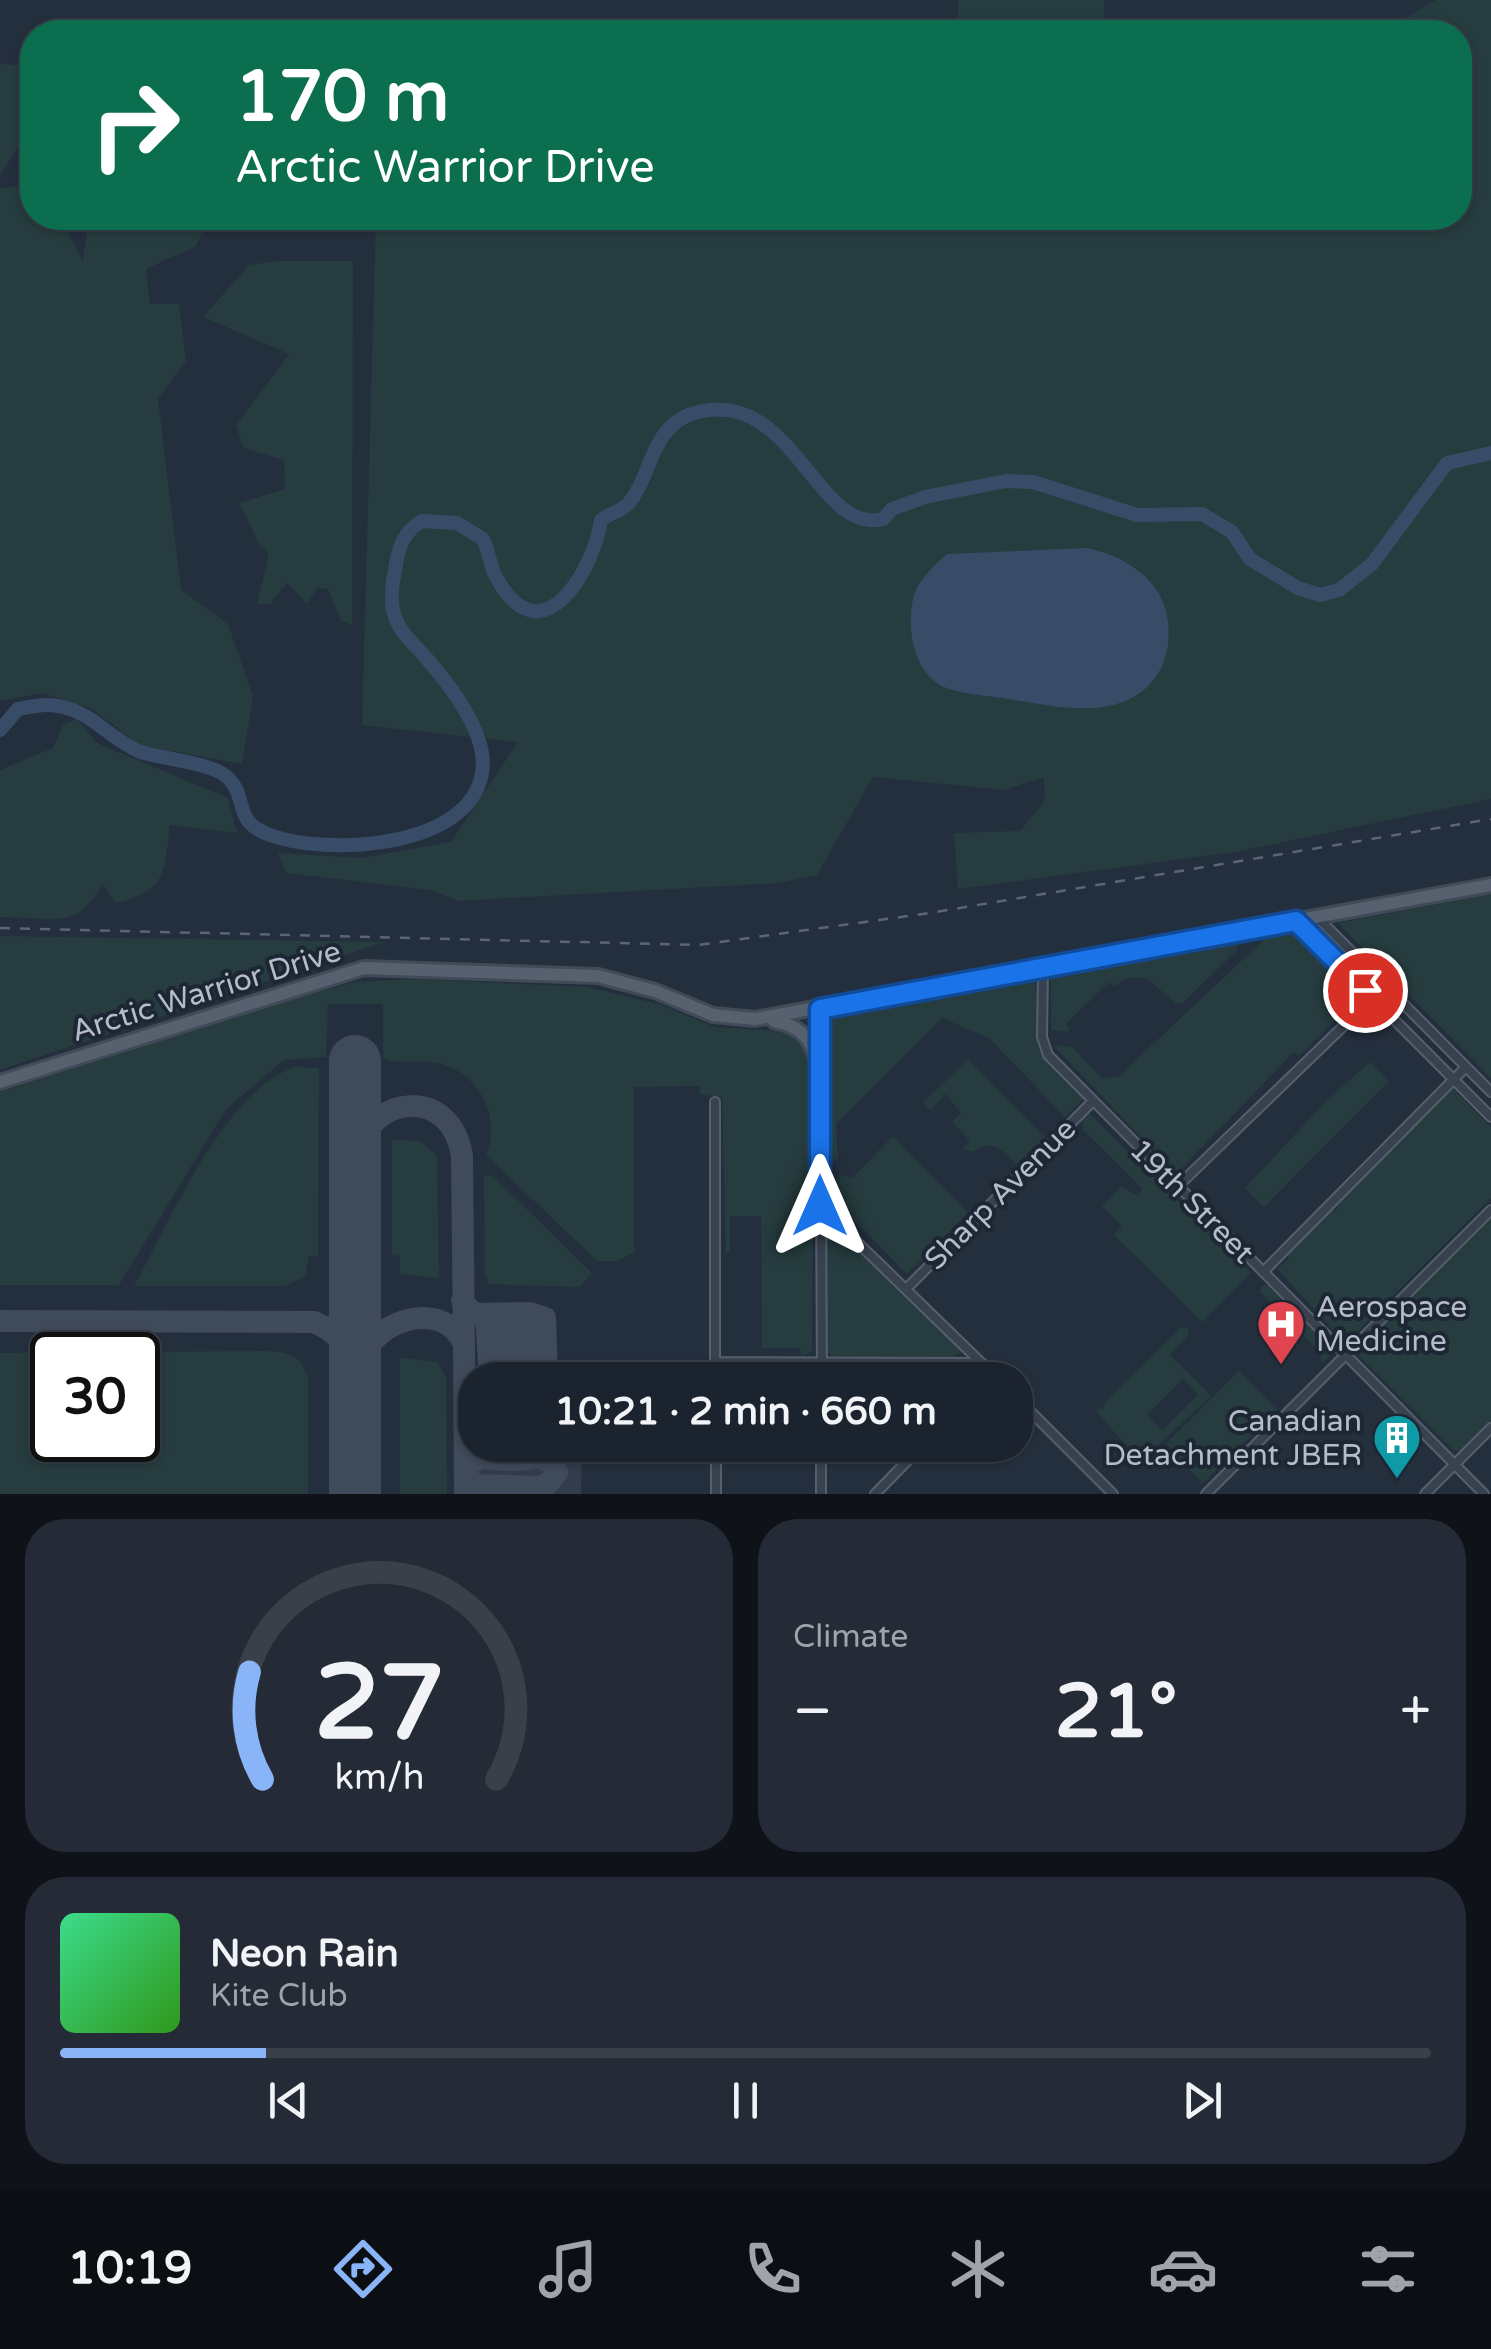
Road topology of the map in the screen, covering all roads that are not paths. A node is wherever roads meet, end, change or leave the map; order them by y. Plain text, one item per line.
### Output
1 (1491, 885) edge
2 (1318, 917) junction
3 (1296, 921) junction
4 (1043, 968) junction
5 (1386, 985) junction
6 (1373, 998) junction
7 (820, 1009) junction
8 (756, 1019) junction
9 (1466, 1067) junction
10 (821, 1072) junction
11 (1454, 1080) junction
12 (0, 1082) edge
13 (1491, 1092) edge
14 (715, 1102) dead end
15 (1093, 1102) junction
16 (1491, 1117) edge
17 (1178, 1186) junction
18 (820, 1206) junction
19 (1491, 1210) edge
20 (1263, 1272) junction
21 (908, 1288) junction
22 (1346, 1356) junction
23 (715, 1362) edge
24 (822, 1362) edge
25 (981, 1362) edge
26 (1033, 1414) edge
27 (1491, 1428) edge
28 (716, 1462) edge
29 (821, 1462) edge
30 (906, 1462) edge
31 (1455, 1463) junction
32 (1491, 1486) edge
33 (716, 1494) edge
34 (820, 1494) edge
35 (875, 1494) edge
36 (1113, 1494) edge
37 (1206, 1494) edge
38 (1425, 1494) edge
39 (1483, 1494) edge

1 - 2 main road, Arctic Warrior Drive
2 - 3 main road, Arctic Warrior Drive
2 - 5 street
3 - 4 main road, Arctic Warrior Drive
3 - 6 street
4 - 7 main road, Arctic Warrior Drive
4 - 15 street, 19th Street
5 - 6 street
5 - 9 street
6 - 11 street
6 - 17 street
7 - 8 main road, Arctic Warrior Drive
7 - 10 street
8 - 10 main road
8 - 12 main road, Arctic Warrior Drive
9 - 11 street
9 - 13 street
10 - 18 street
11 - 16 street
11 - 20 street
14 - 23 street
15 - 17 street, 19th Street
15 - 21 street, Sharp Avenue
17 - 20 street, 19th Street
18 - 21 street
18 - 24 street
19 - 22 street
20 - 22 street, 19th Street
21 - 25 street
22 - 31 street, 19th Street
22 - 37 street
26 - 36 street
27 - 31 street
28 - 33 street
29 - 34 street
30 - 35 street
31 - 38 street
31 - 39 street, 19th Street
32 - 39 street

